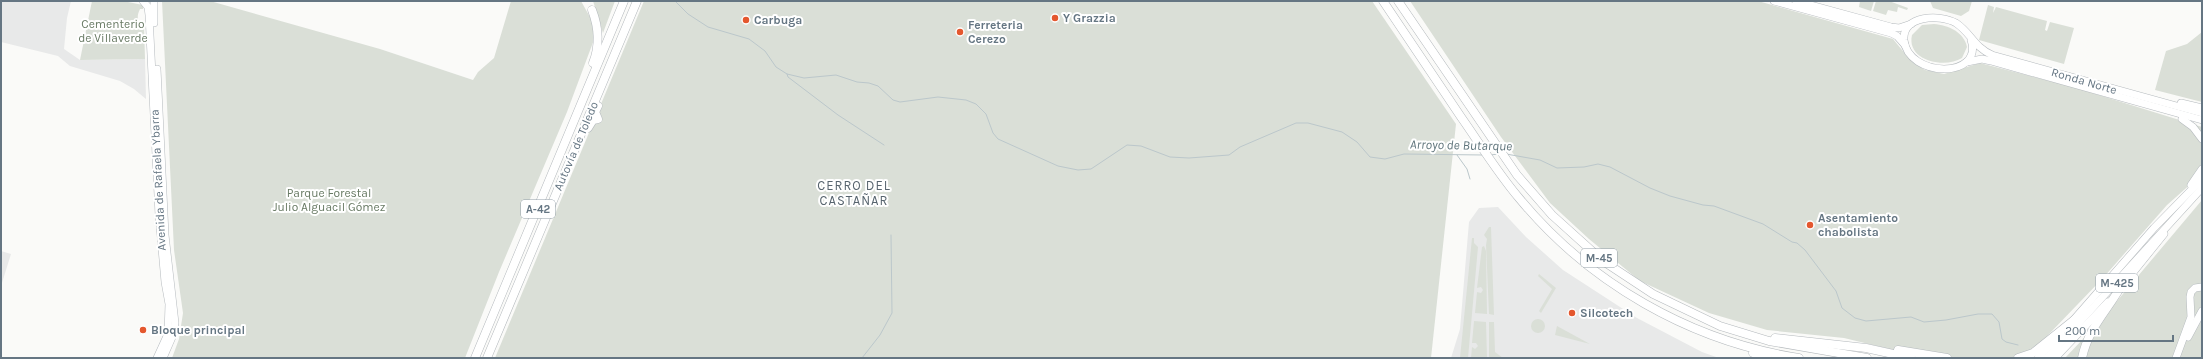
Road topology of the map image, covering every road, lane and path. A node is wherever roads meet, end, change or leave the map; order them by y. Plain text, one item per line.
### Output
1 (143, 1) edge
2 (154, 1) edge
3 (624, 1) edge
4 (1384, 1) edge
5 (1398, 1) edge
6 (1774, 1) edge
7 (1796, 1) edge
8 (636, 3) edge
9 (592, 10) dead end
10 (1913, 23) junction
11 (1971, 40) junction
12 (1905, 46) junction
13 (1967, 62) junction
14 (2151, 99) junction
15 (582, 100) junction
16 (2139, 102) junction
17 (2202, 107) edge
18 (2202, 113) edge
19 (2182, 119) junction
20 (2202, 120) edge
21 (2202, 124) edge
22 (2202, 139) edge
23 (2202, 169) edge
24 (2202, 179) edge
25 (2202, 188) edge
26 (2184, 206) junction
27 (2173, 207) junction
28 (2201, 286) edge
29 (2120, 288) junction
30 (1642, 303) junction
31 (2191, 304) junction
32 (2202, 311) edge
33 (1699, 317) junction
34 (2074, 320) junction
35 (1809, 341) junction
36 (157, 358) edge
37 (163, 358) edge
38 (475, 358) edge
39 (487, 358) edge
40 (1768, 358) edge
41 (1799, 358) edge
42 (1867, 358) edge
43 (1911, 358) edge
44 (1947, 358) edge
45 (2018, 358) edge
46 (2038, 358) edge
47 (2048, 358) edge
48 (2055, 358) edge
49 (2082, 358) edge
50 (2178, 358) edge

1 - 36 main road, Avenida de Rafaela Ybarra
2 - 37 main road, Avenida de Rafaela Ybarra
3 - 15 highway, Autovía de Toledo / A-42
4 - 30 highway, M-45
5 - 33 highway, M-45
6 - 12 main road, Ronda Norte
7 - 10 main road, Ronda Norte
8 - 39 highway, Autovía de Toledo / A-42
9 - 15 highway
10 - 11 main road, Ronda Norte
10 - 12 main road
11 - 13 main road
11 - 14 main road, Ronda Norte
12 - 13 main road, Ronda Norte
13 - 16 main road, Ronda Norte
14 - 17 main road
14 - 18 main road, Ronda Norte
15 - 38 highway, Autovía de Toledo / A-42
16 - 19 main road
16 - 20 main road, Ronda Norte
19 - 21 main road
19 - 22 main road
23 - 27 main road
24 - 27 main road, M-425
25 - 26 main road, M-425
26 - 29 main road
26 - 47 main road, M-425
27 - 34 main road, M-425
28 - 31 main road
29 - 48 main road
29 - 49 highway
30 - 40 highway, M-45
30 - 41 highway, M-45
31 - 32 main road
31 - 50 main road
32 - 50 main road
33 - 35 highway, M-45
33 - 42 highway, M-45
34 - 45 highway
34 - 46 main road, M-425
35 - 43 highway, M-45
35 - 44 highway, M-45

